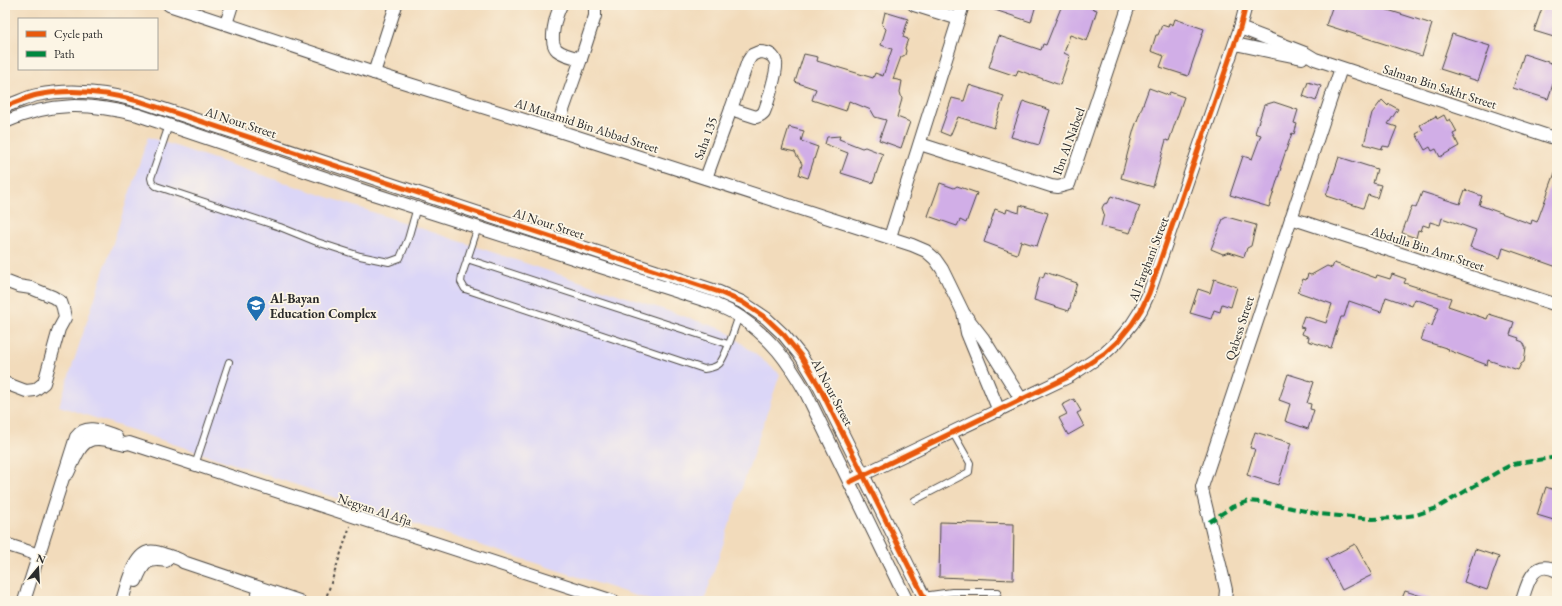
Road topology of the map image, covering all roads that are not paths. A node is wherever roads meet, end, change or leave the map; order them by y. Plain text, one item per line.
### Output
1 (170, 5) edge
2 (232, 5) edge
3 (396, 5) edge
4 (561, 5) edge
5 (595, 5) edge
6 (914, 5) edge
7 (963, 5) edge
8 (1129, 5) edge
9 (1246, 5) edge
10 (959, 19) junction
11 (226, 24) junction
12 (1240, 28) junction
13 (1235, 44) junction
14 (581, 59) junction
15 (1314, 59) junction
16 (1341, 68) junction
17 (374, 73) junction
18 (5, 106) edge
19 (731, 109) junction
20 (5, 122) edge
21 (169, 125) junction
22 (556, 130) junction
23 (1557, 139) edge
24 (920, 144) junction
25 (706, 178) junction
26 (418, 207) junction
27 (478, 211) junction
28 (1290, 218) junction
29 (476, 227) junction
30 (890, 238) junction
31 (467, 259) junction
32 (5, 282) edge
33 (1557, 305) edge
34 (963, 312) junction
35 (739, 316) junction
36 (728, 344) junction
37 (229, 362) dead end
38 (10, 384) edge
39 (1022, 399) junction
40 (999, 411) junction
41 (953, 433) junction
42 (195, 464) junction
43 (863, 475) junction
44 (850, 482) junction
45 (915, 500) dead end
46 (5, 544) edge
47 (39, 555) junction
48 (183, 562) junction
49 (1557, 571) edge
50 (998, 592) dead end
51 (265, 593) edge
52 (925, 598) edge
53 (24, 601) edge
54 (122, 601) edge
55 (128, 601) edge
56 (256, 601) edge
57 (299, 601) edge
58 (612, 601) edge
59 (907, 601) edge
60 (910, 601) edge
61 (1225, 601) edge
62 (1522, 601) edge

1 - 11 street, Al Mutamid Bin Abbad Street
2 - 11 street
3 - 17 street
4 - 14 street
5 - 14 street
6 - 10 street
7 - 10 street
8 - 24 street, Ibn Al Nabeel
9 - 12 street, Al Farghani Street
10 - 24 street
11 - 17 street, Al Mutamid Bin Abbad Street
12 - 13 street, Al Farghani Street
12 - 15 street, Salman Bin Sakhr Street
13 - 15 street, Salman Bin Sakhr Street
13 - 39 street, Al Farghani Street
14 - 22 street
15 - 16 street, Salman Bin Sakhr Street
16 - 23 street, Salman Bin Sakhr Street
16 - 28 street, Qabess Street
17 - 22 street, Al Mutamid Bin Abbad Street
18 - 27 street, Al Nour Street
19 - 19 street, Saha 135
19 - 25 street, Saha 135
20 - 21 street, Al Nour Street
21 - 26 street, Al Nour Street
21 - 26 lane
22 - 25 street, Al Mutamid Bin Abbad Street
24 - 30 street
25 - 30 street, Al Mutamid Bin Abbad Street
26 - 29 street, Al Nour Street
27 - 29 street
27 - 43 street, Al Nour Street
28 - 33 street, Abdulla Bin Amr Street
28 - 61 street, Qabess Street
29 - 31 lane
29 - 35 street, Al Nour Street
30 - 34 street, Al Mutamid Bin Abbad Street
31 - 36 lane
31 - 36 lane
32 - 38 street
34 - 39 street, Al Mutamid Bin Abbad Street
34 - 40 street, Al Mutamid Bin Abbad Street
35 - 36 lane
35 - 44 street, Al Nour Street
37 - 42 lane
39 - 40 street, Al Farghani Street
40 - 41 street, Al Farghani Street
41 - 43 street, Al Farghani Street
41 - 45 lane
42 - 47 street, Negyan Al Afja
42 - 58 street, Negyan Al Afja
43 - 44 street, Al Farghani Street
43 - 52 street, Al Nour Street
44 - 59 street, Al Nour Street
46 - 47 street
47 - 53 street, Negyan Al Afja
48 - 51 street
48 - 54 street
48 - 55 street
49 - 62 street
50 - 52 lane
51 - 56 street
51 - 57 street
52 - 60 street

